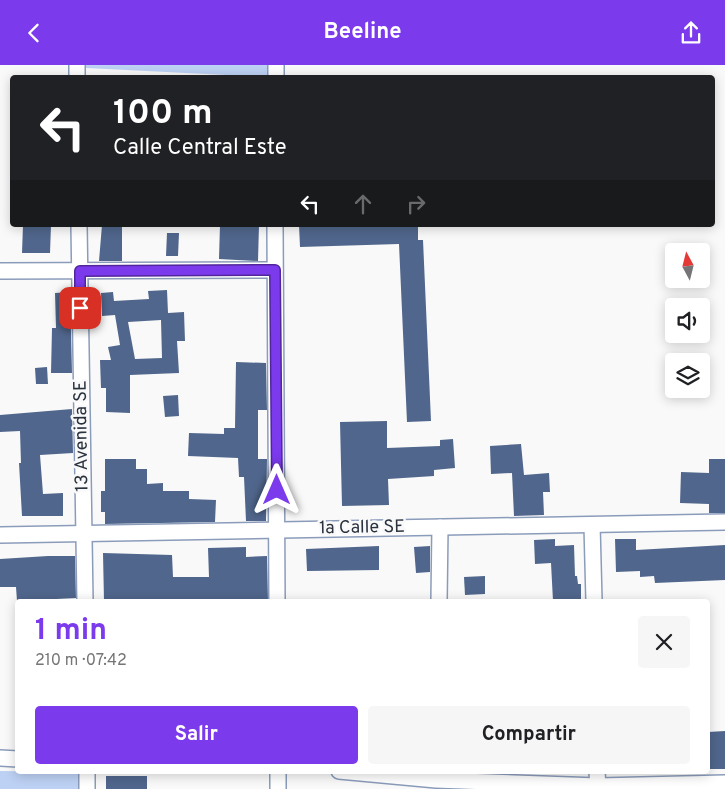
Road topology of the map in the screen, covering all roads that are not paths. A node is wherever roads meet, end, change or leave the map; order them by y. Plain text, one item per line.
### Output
1 (79, 227) edge
2 (275, 227) edge
3 (275, 270) junction
4 (0, 271) edge
5 (80, 271) junction
6 (725, 522) edge
7 (592, 525) junction
8 (440, 527) junction
9 (277, 530) junction
10 (84, 533) junction
11 (0, 535) edge
12 (85, 599) edge
13 (277, 599) edge
14 (439, 599) edge
15 (594, 599) edge
16 (0, 758) edge
17 (15, 759) edge
18 (87, 774) edge
19 (278, 774) edge
20 (371, 774) edge
21 (436, 780) edge
22 (598, 782) edge
23 (725, 783) edge
24 (87, 789) edge
25 (278, 789) edge

1 - 5 street, 13 Avenida SE
2 - 3 street
3 - 5 street
3 - 9 street
4 - 5 street
5 - 10 street, 13 Avenida SE
6 - 7 street, 1a Calle SE
7 - 8 street, 1a Calle SE
7 - 15 street
8 - 9 street, 1a Calle SE
8 - 14 street
9 - 10 street, 1a Calle SE
9 - 13 street
10 - 11 street, 1a Calle SE
10 - 12 street, 13 Avenida SE
16 - 17 street
18 - 24 street
19 - 25 street
20 - 21 street
21 - 22 street
22 - 23 street

